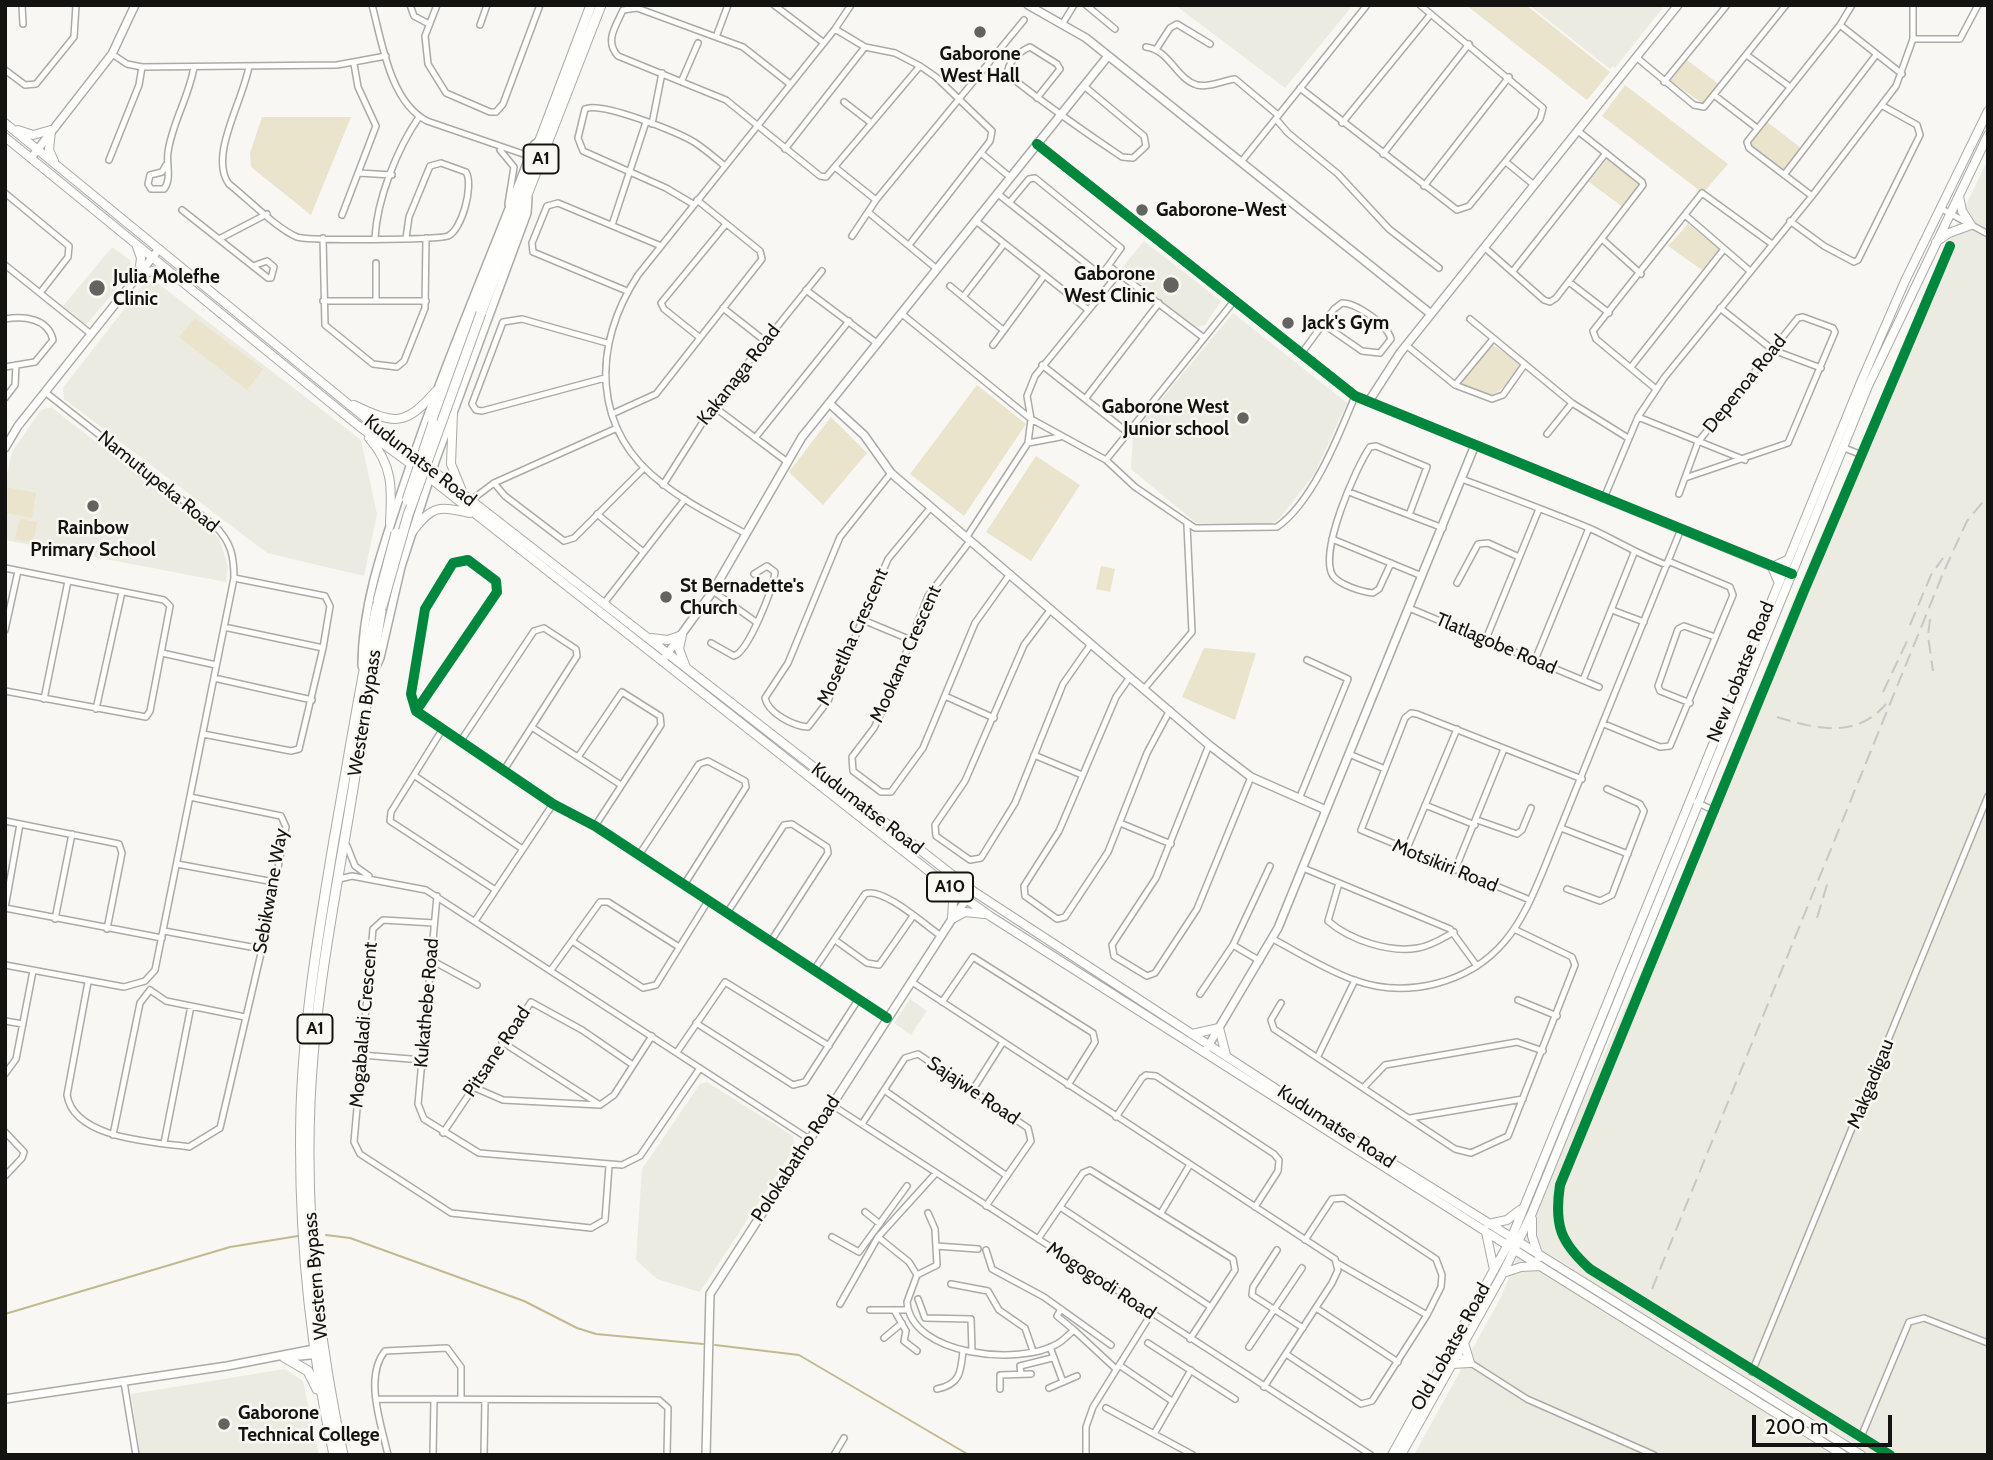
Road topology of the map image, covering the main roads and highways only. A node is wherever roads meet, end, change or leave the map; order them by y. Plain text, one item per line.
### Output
1 (591, 5) edge
2 (601, 5) edge
3 (1988, 111) edge
4 (7, 124) edge
5 (1988, 135) edge
6 (5, 137) edge
7 (55, 162) junction
8 (1959, 196) junction
9 (135, 241) junction
10 (1934, 244) junction
11 (156, 253) junction
12 (183, 280) junction
13 (436, 391) road end
14 (339, 397) junction
15 (453, 412) road end
16 (360, 427) junction
17 (1839, 446) junction
18 (412, 459) junction
19 (431, 474) junction
20 (467, 498) junction
21 (1814, 508) junction
22 (473, 514) junction
23 (390, 523) road end
24 (412, 532) road end
25 (1787, 560) junction
26 (1778, 581) junction
27 (380, 606) junction
28 (645, 635) junction
29 (686, 667) junction
30 (366, 679) junction
31 (944, 883) junction
32 (990, 916) junction
33 (1192, 1034) junction
34 (1207, 1049) junction
35 (1226, 1055) junction
36 (1525, 1203) junction
37 (1532, 1213) junction
38 (1487, 1228) junction
39 (1513, 1244) junction
40 (1539, 1262) junction
41 (1498, 1272) junction
42 (1464, 1342) junction
43 (318, 1351) junction
44 (1454, 1352) junction
45 (284, 1357) road end
46 (1452, 1364) junction
47 (328, 1427) junction
48 (1393, 1454) edge
49 (334, 1455) edge
50 (343, 1455) edge
51 (1843, 1455) edge
52 (1861, 1455) edge

1 - 27 highway, Western Bypass / A1, bridge
2 - 27 highway, Western Bypass / A1, bridge
3 - 17 main road
4 - 7 main road, Kudumatse Road / A10
4 - 7 main road
5 - 8 main road
6 - 9 main road, Kudumatse Road / A10
7 - 11 main road, Kudumatse Road / A10
8 - 10 main road
8 - 10 main road
9 - 11 main road, Kudumatse Road / A10
9 - 12 main road
10 - 17 main road
11 - 12 main road, Kudumatse Road / A10
11 - 14 main road, Kudumatse Road / A10
12 - 16 main road, Kudumatse Road / A10
13 - 14 main road
14 - 18 main road, Kudumatse Road / A10
15 - 20 main road
16 - 18 main road, Kudumatse Road / A10
16 - 23 main road
17 - 21 main road
18 - 19 main road, Kudumatse Road / A10
19 - 20 main road, Kudumatse Road / A10
19 - 22 main road, Kudumatse Road / A10
20 - 28 main road, Kudumatse Road / A10
21 - 25 main road, New Lobatse Road
21 - 37 main road
22 - 24 main road
22 - 31 main road, Kudumatse Road / A10
25 - 26 main road, New Lobatse Road
25 - 26 main road
26 - 36 main road, New Lobatse Road
27 - 30 highway, Western Bypass / A1
28 - 29 main road, Kudumatse Road / A10
28 - 29 main road
29 - 33 main road, Kudumatse Road / A10
30 - 43 highway, Western Bypass / A1
30 - 43 highway, Western Bypass / A1
31 - 32 main road, Kudumatse Road / A10
31 - 32 main road
32 - 34 main road, Kudumatse Road / A10
33 - 34 main road, Kudumatse Road / A10
33 - 35 main road
34 - 35 main road, Kudumatse Road / A10
34 - 38 main road, Kudumatse Road / A10
35 - 38 main road, Kudumatse Road / A10
36 - 38 main road
36 - 39 main road, New Lobatse Road
37 - 39 main road
37 - 40 main road
38 - 39 main road, Kudumatse Road / A10
38 - 41 main road
39 - 40 main road, Kudumatse Road / A10
39 - 41 main road
40 - 41 main road
40 - 51 main road, Kudumatse Road / A10
40 - 52 main road, Kudumatse Road / A10
41 - 42 main road
41 - 44 main road, Old Lobatse Road
42 - 44 main road
42 - 46 main road
43 - 47 highway, Western Bypass / A1
43 - 50 highway, Western Bypass / A1
44 - 46 main road
44 - 48 main road, Old Lobatse Road
45 - 47 highway
46 - 48 main road
47 - 49 highway, Western Bypass / A1

